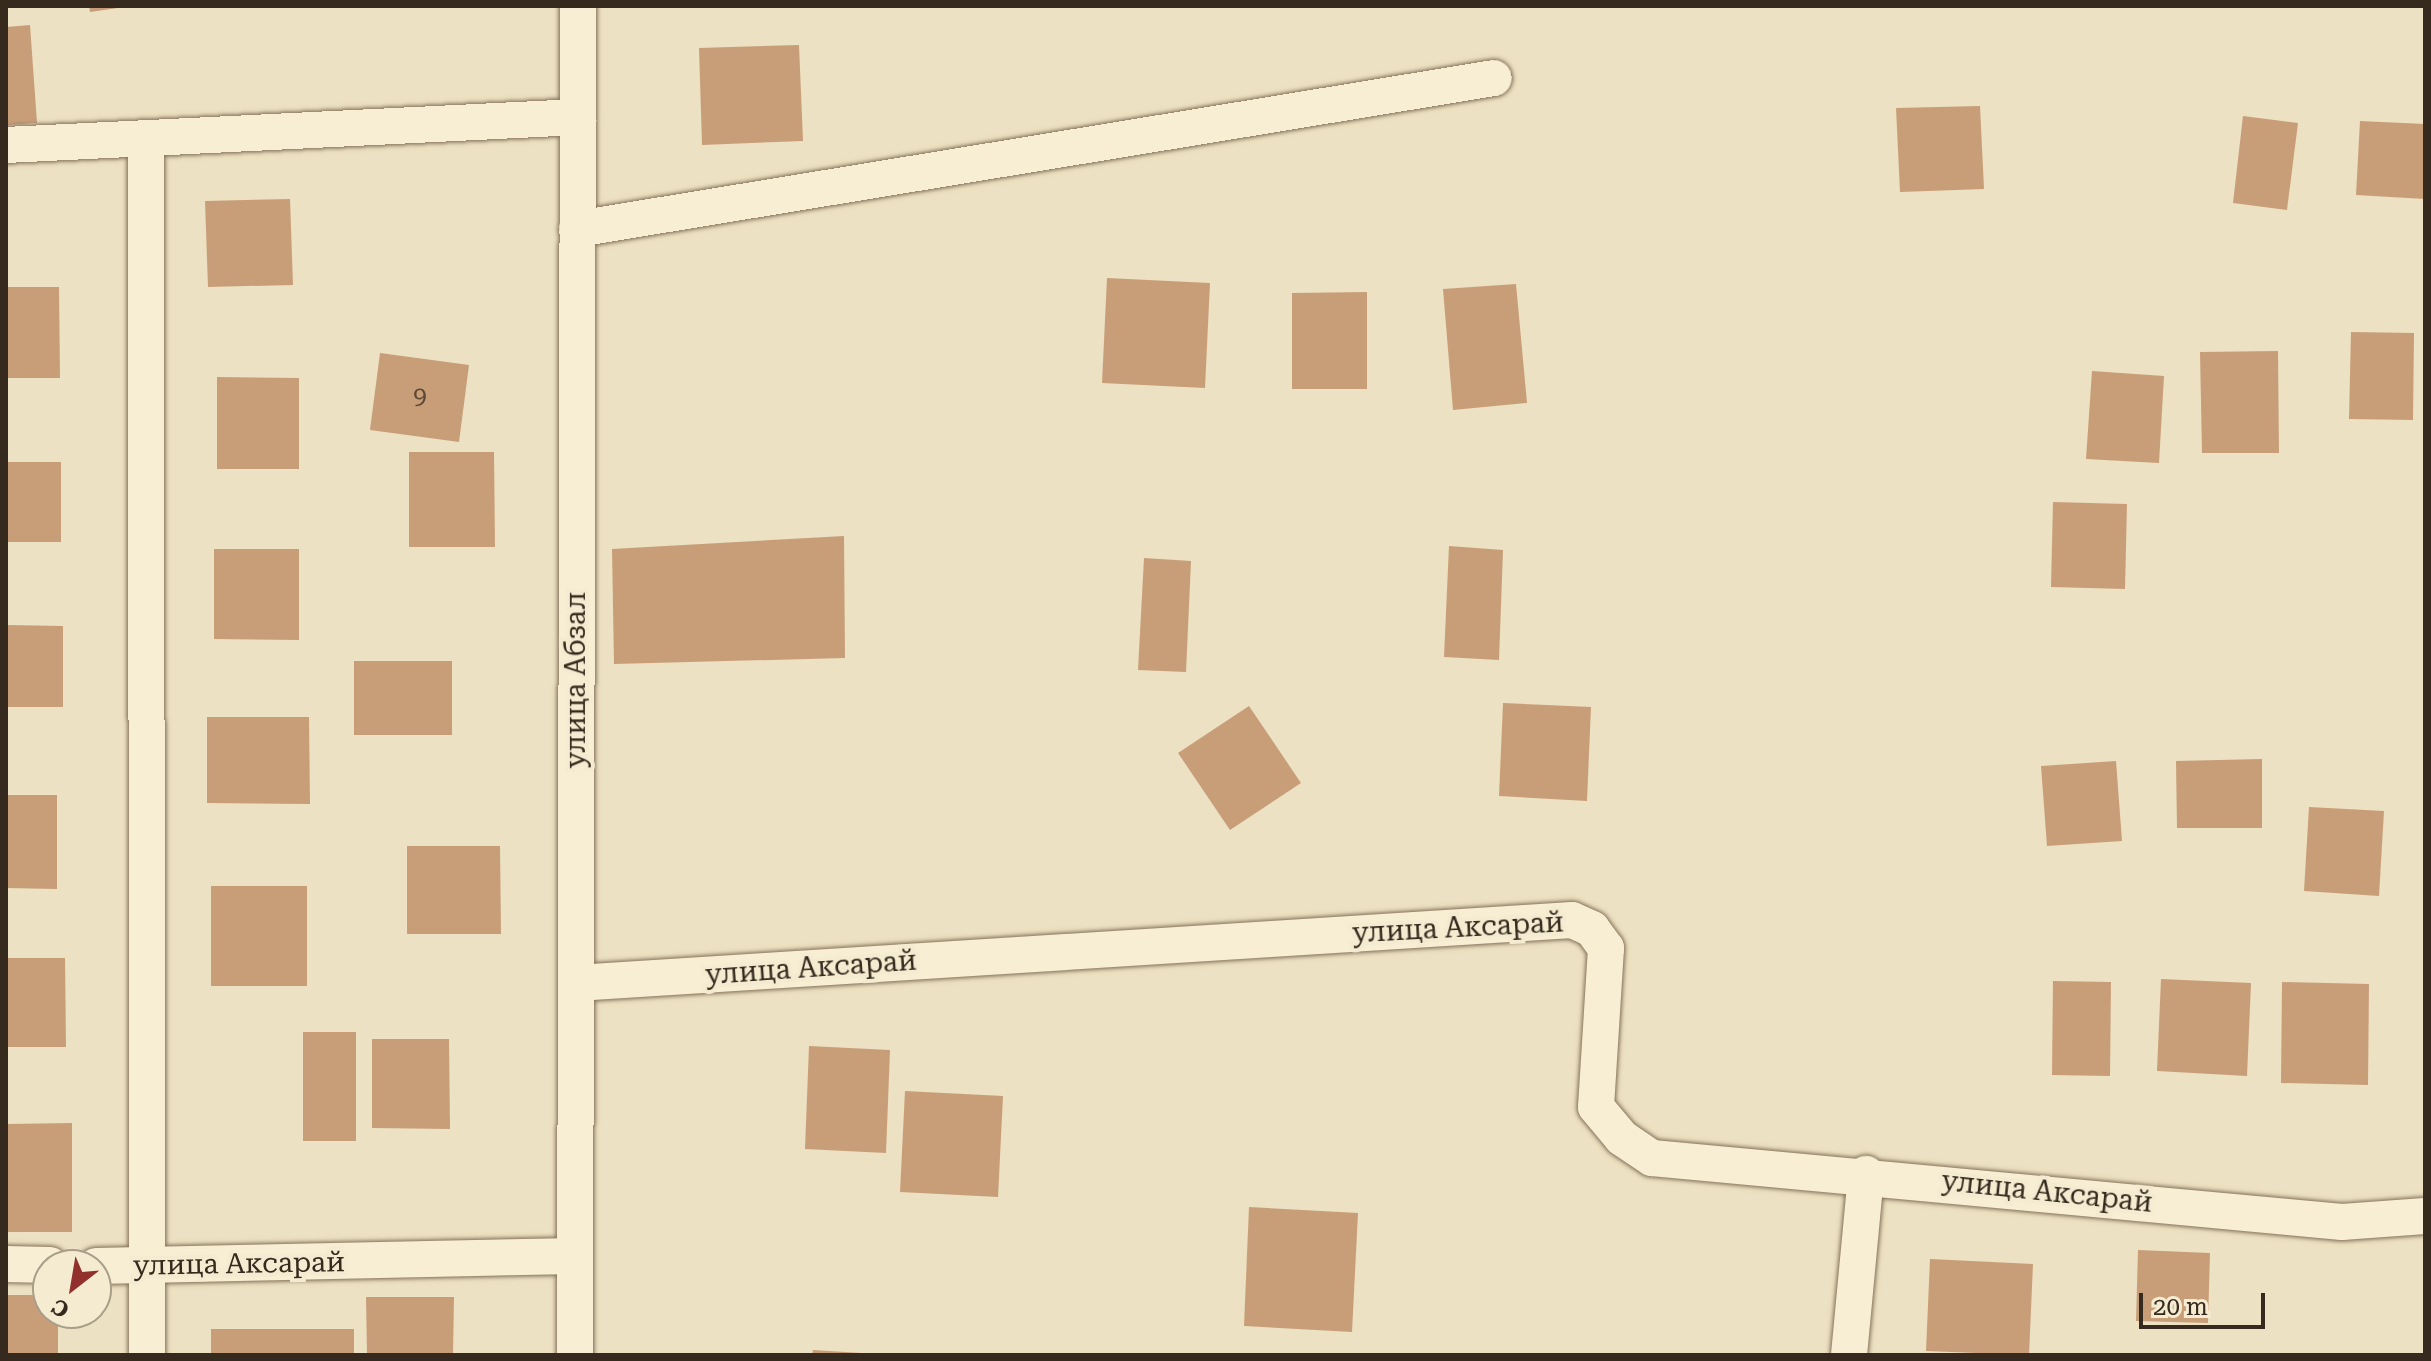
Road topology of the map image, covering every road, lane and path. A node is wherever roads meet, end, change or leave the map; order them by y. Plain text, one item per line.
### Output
1 (578, 6) edge
2 (1494, 78) dead end
3 (578, 117) junction
4 (146, 138) junction
5 (6, 145) edge
6 (577, 229) junction
7 (576, 983) junction
8 (1866, 1174) junction
9 (2425, 1216) edge
10 (575, 1256) junction
11 (6, 1264) edge
12 (32, 1265) edge
13 (112, 1266) edge
14 (147, 1267) junction
15 (147, 1355) edge
16 (575, 1355) edge
17 (1849, 1355) edge

1 - 3 street, улица Абзал
2 - 6 street
3 - 4 street
3 - 6 street, улица Абзал
4 - 5 street
4 - 14 street
6 - 7 street, улица Абзал
7 - 8 street, улица Аксарай
7 - 10 street, улица Абзал
8 - 9 street, улица Аксарай
8 - 17 street
10 - 14 street, улица Аксарай
10 - 16 street, улица Абзал
11 - 12 street
13 - 14 street, улица Аксарай
14 - 15 street

